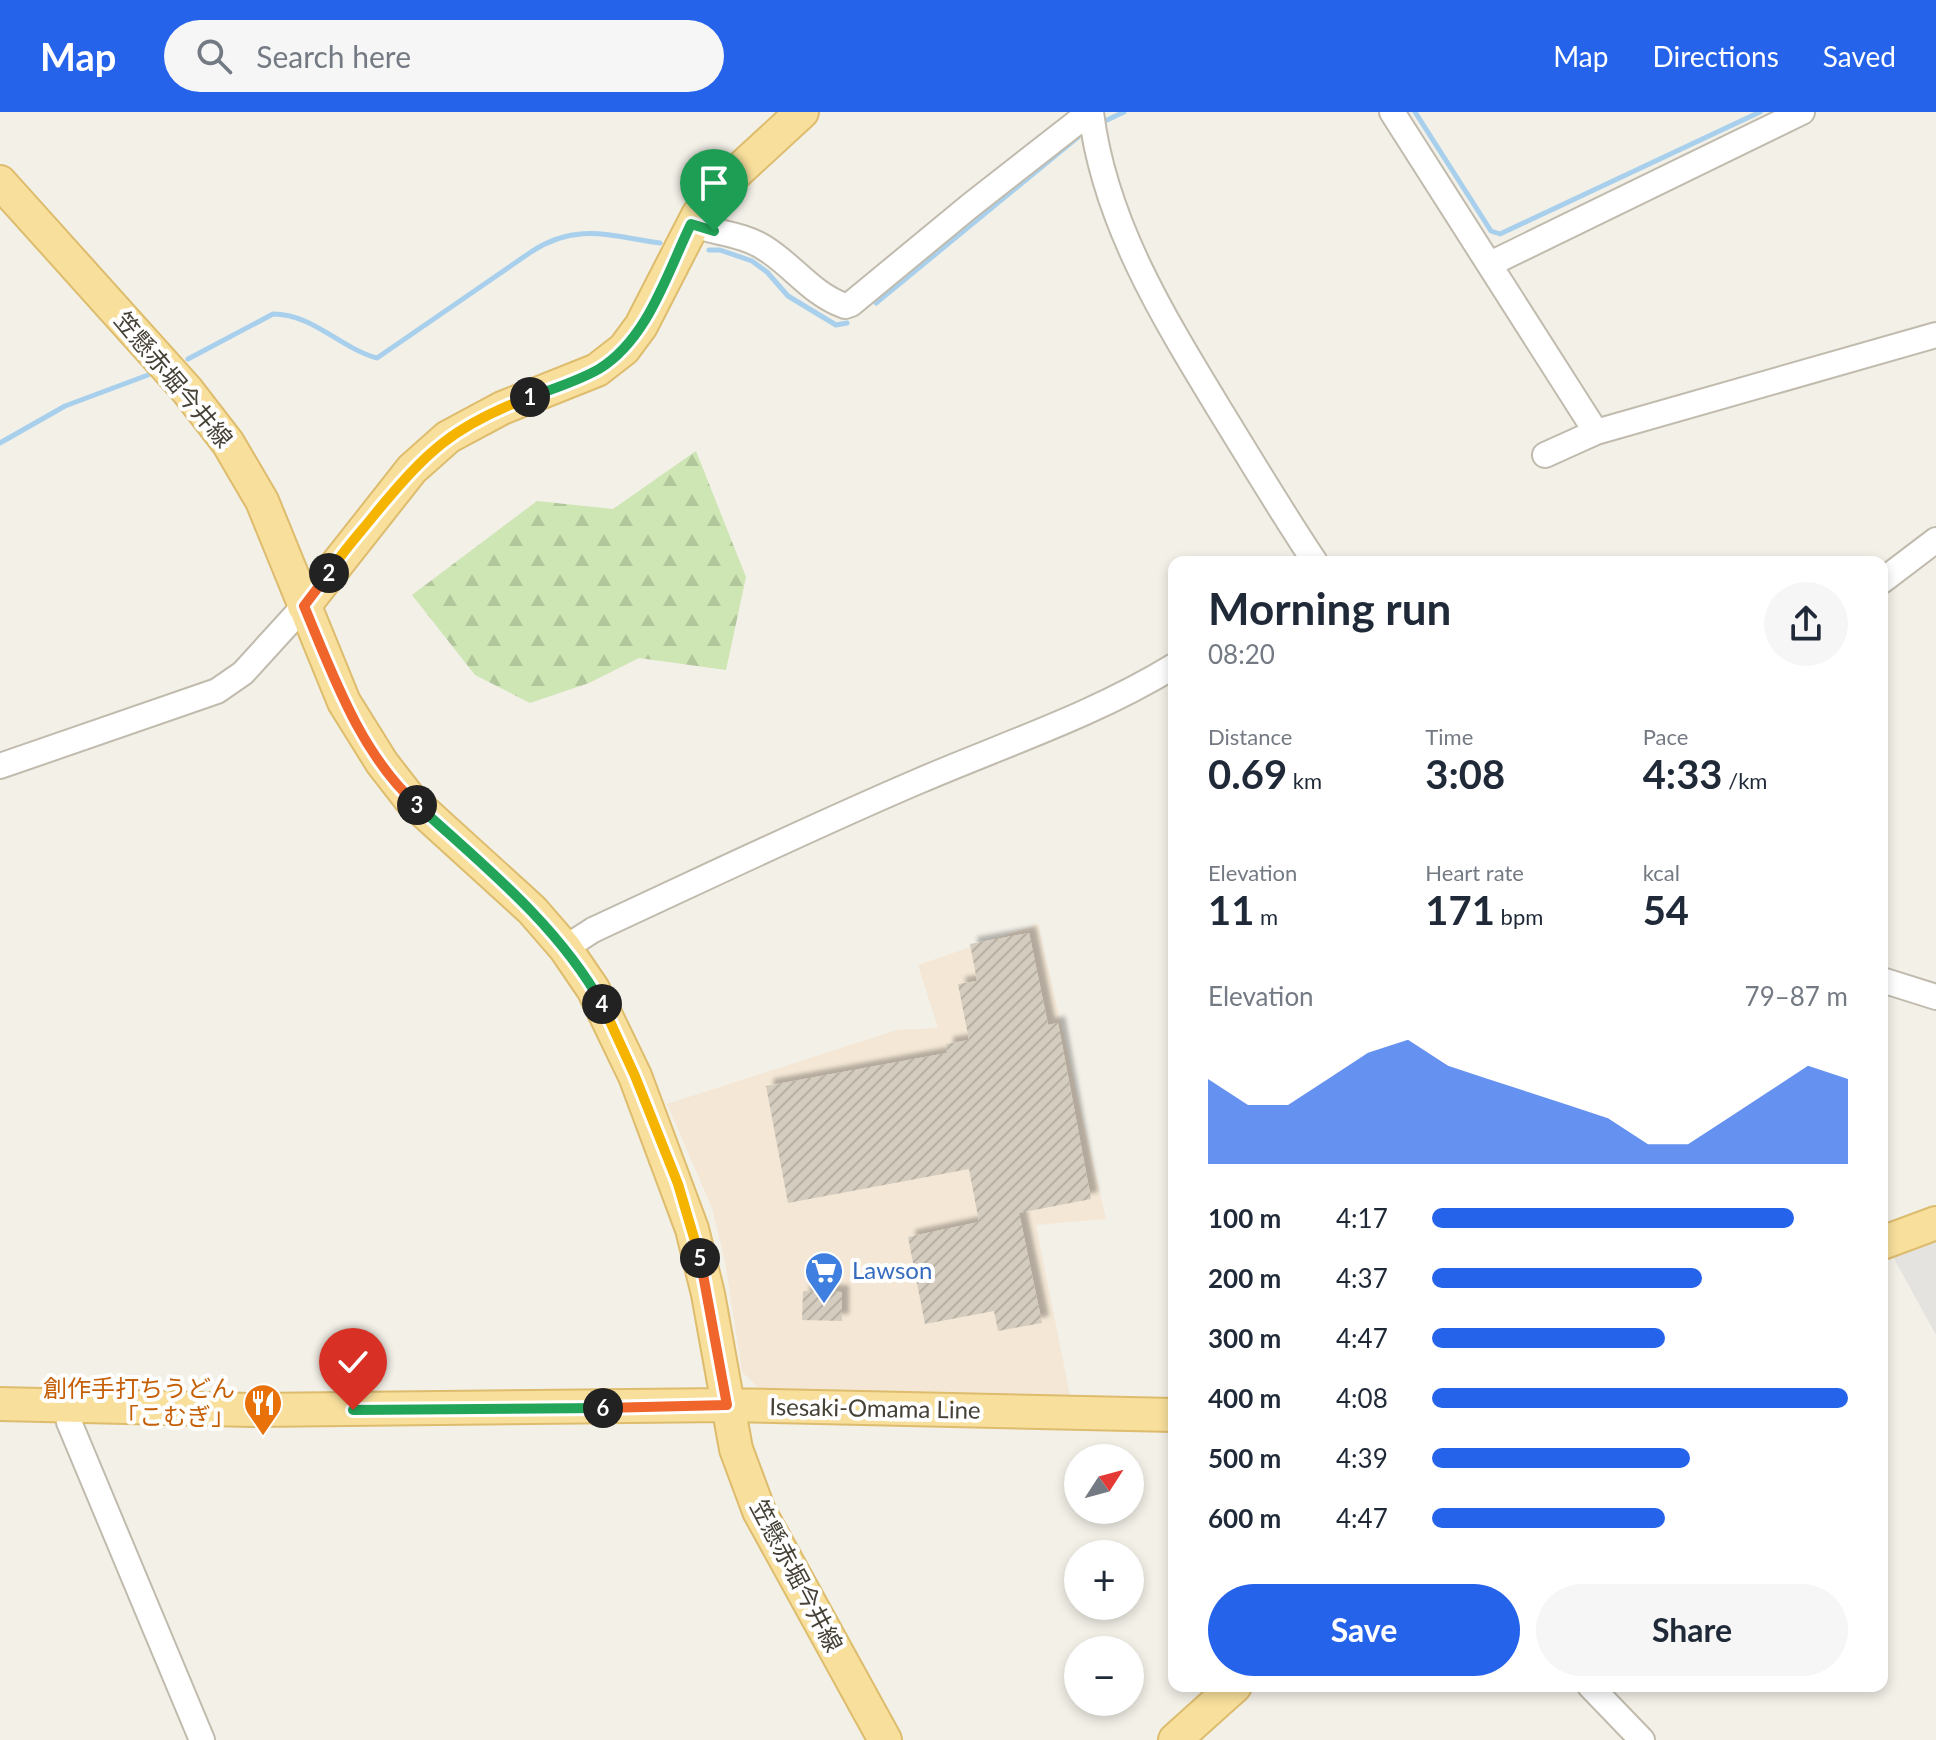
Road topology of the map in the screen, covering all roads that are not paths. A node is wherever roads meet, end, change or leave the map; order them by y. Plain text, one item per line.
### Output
1 (802, 112) edge
2 (1090, 112) edge
3 (1392, 112) edge
4 (1802, 112) edge
5 (0, 182) edge
6 (691, 224) junction
7 (1490, 264) junction
8 (1936, 335) edge
9 (1596, 432) junction
10 (1545, 455) dead end
11 (1936, 540) edge
12 (1311, 556) edge
13 (1888, 576) edge
14 (304, 606) junction
15 (1168, 670) edge
16 (0, 766) edge
17 (565, 948) junction
18 (1888, 982) edge
19 (1936, 997) edge
20 (1936, 1223) edge
21 (1888, 1241) edge
22 (0, 1404) edge
23 (66, 1405) junction
24 (727, 1405) junction
25 (1168, 1415) edge
26 (1228, 1692) edge
27 (1596, 1692) edge
28 (202, 1740) edge
29 (885, 1740) edge
30 (1175, 1740) edge
31 (1642, 1740) edge

1 - 6 main road
2 - 6 street
2 - 12 street
3 - 7 street
4 - 7 street
5 - 14 main road, 笠懸赤堀今井線
6 - 14 main road
7 - 9 street
8 - 9 street
9 - 10 street
11 - 13 street
14 - 16 street
14 - 17 main road, 笠懸赤堀今井線
15 - 17 street
17 - 24 main road, 笠懸赤堀今井線
18 - 19 street
20 - 21 main road
22 - 23 main road, Isesaki-Omama Line
23 - 24 main road, Isesaki-Omama Line
23 - 28 street
24 - 25 main road, Isesaki-Omama Line
24 - 29 main road, 笠懸赤堀今井線
26 - 30 main road
27 - 31 street

